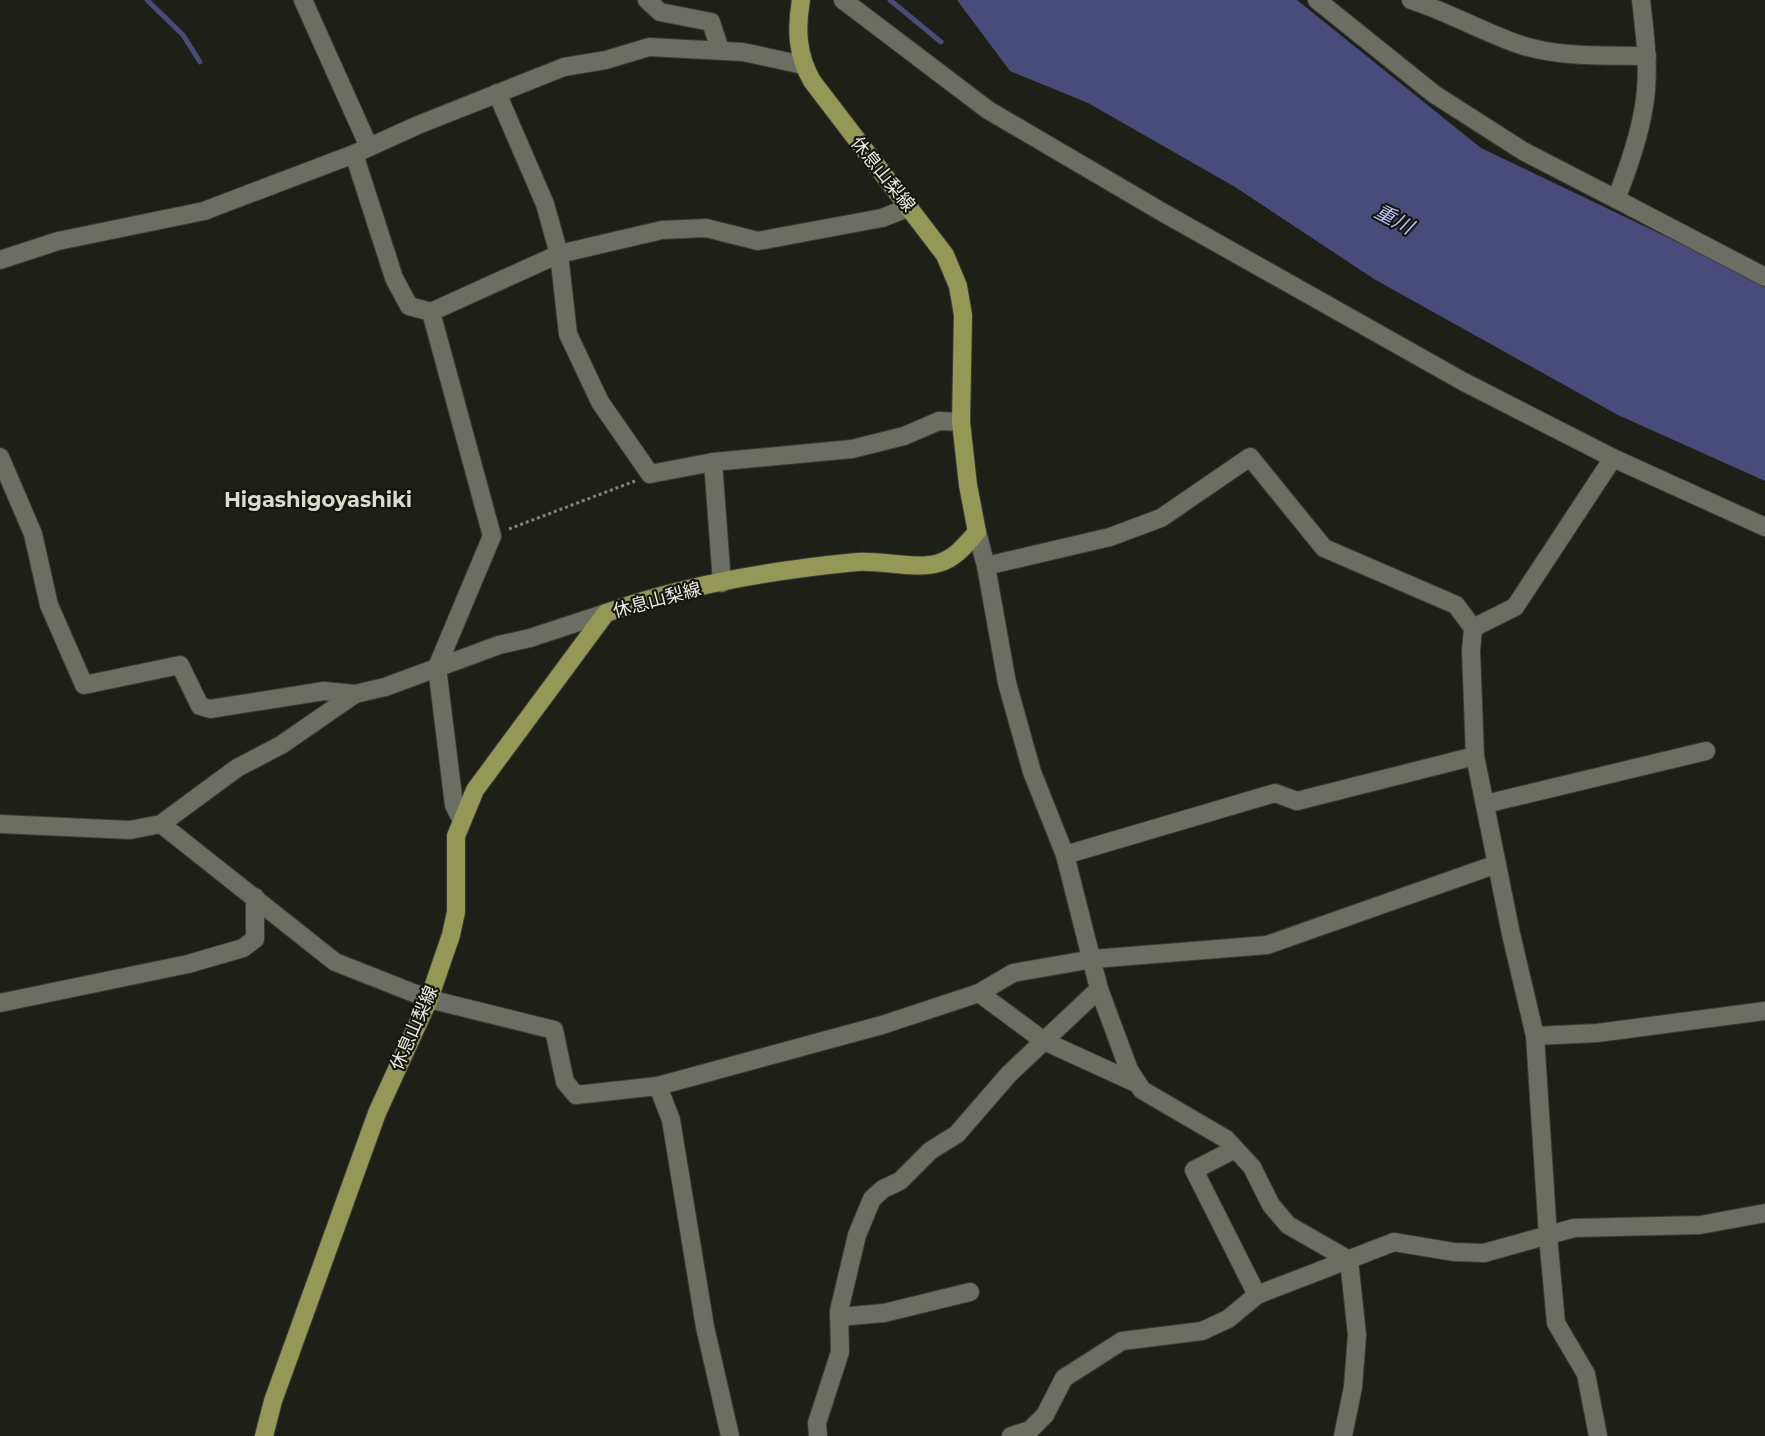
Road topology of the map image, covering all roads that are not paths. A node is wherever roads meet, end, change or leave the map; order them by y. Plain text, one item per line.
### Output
1 (303, 0) edge
2 (647, 0) edge
3 (801, 0) edge
4 (843, 0) edge
5 (1317, 0) edge
6 (1411, 0) edge
7 (1641, 0) edge
8 (720, 50) junction
9 (1647, 56) junction
10 (803, 65) junction
11 (497, 93) junction
12 (362, 150) junction
13 (1616, 199) junction
14 (909, 207) junction
15 (559, 254) junction
16 (0, 260) edge
17 (1765, 277) edge
18 (431, 312) junction
19 (961, 422) junction
20 (0, 457) edge
21 (1613, 458) junction
22 (713, 462) junction
23 (1765, 527) edge
24 (977, 532) junction
25 (986, 566) junction
26 (722, 583) junction
27 (606, 613) junction
28 (1473, 628) junction
29 (437, 667) junction
30 (355, 694) junction
31 (1706, 751) dead end
32 (1475, 756) junction
33 (1485, 804) junction
34 (462, 821) junction
35 (0, 824) edge
36 (161, 824) junction
37 (1065, 855) junction
38 (1497, 864) junction
39 (255, 897) junction
40 (1093, 959) junction
41 (1099, 989) junction
42 (979, 993) junction
43 (429, 999) junction
44 (0, 1003) edge
45 (1765, 1011) edge
46 (1535, 1036) junction
47 (1044, 1041) junction
48 (1138, 1084) junction
49 (658, 1086) junction
50 (1235, 1149) junction
51 (1765, 1213) edge
52 (1548, 1236) junction
53 (1349, 1260) junction
54 (970, 1292) dead end
55 (1257, 1295) junction
56 (839, 1317) junction
57 (264, 1436) edge
58 (730, 1436) edge
59 (818, 1436) edge
60 (1011, 1436) edge
61 (1343, 1436) edge
62 (1598, 1436) edge

1 - 12 street
2 - 8 street
3 - 10 main road, 休息山梨線
4 - 21 street
5 - 13 street
6 - 9 street
7 - 9 street
8 - 10 street
8 - 11 street
9 - 13 street
10 - 14 main road, 休息山梨線
11 - 12 street
11 - 15 street
12 - 16 street
12 - 18 street
13 - 17 street
14 - 15 street
14 - 19 main road, 休息山梨線
15 - 18 street
15 - 22 street
18 - 29 street
19 - 22 street
19 - 24 main road, 休息山梨線
20 - 30 street
21 - 23 street
21 - 28 street
22 - 26 street
24 - 25 street
24 - 26 main road, 休息山梨線
25 - 28 street
25 - 37 street
26 - 27 main road, 休息山梨線
27 - 29 street
27 - 34 main road, 休息山梨線
28 - 32 street
29 - 30 street
29 - 34 street
30 - 36 street
31 - 33 street
32 - 33 street
32 - 37 street
33 - 38 street
34 - 43 main road, 休息山梨線
35 - 36 street
36 - 39 street
37 - 40 street
38 - 40 street
38 - 46 street
39 - 43 street
39 - 44 street
40 - 41 street
40 - 42 street
41 - 47 street
41 - 48 street
42 - 47 street
42 - 49 street
43 - 49 street
43 - 57 main road, 休息山梨線
45 - 46 street
46 - 52 street
47 - 48 street
47 - 56 street
48 - 50 street
49 - 58 street
50 - 53 street
50 - 55 street
51 - 52 street
52 - 53 street
52 - 62 street
53 - 55 street
53 - 61 street
54 - 56 street
55 - 60 street
56 - 59 street

